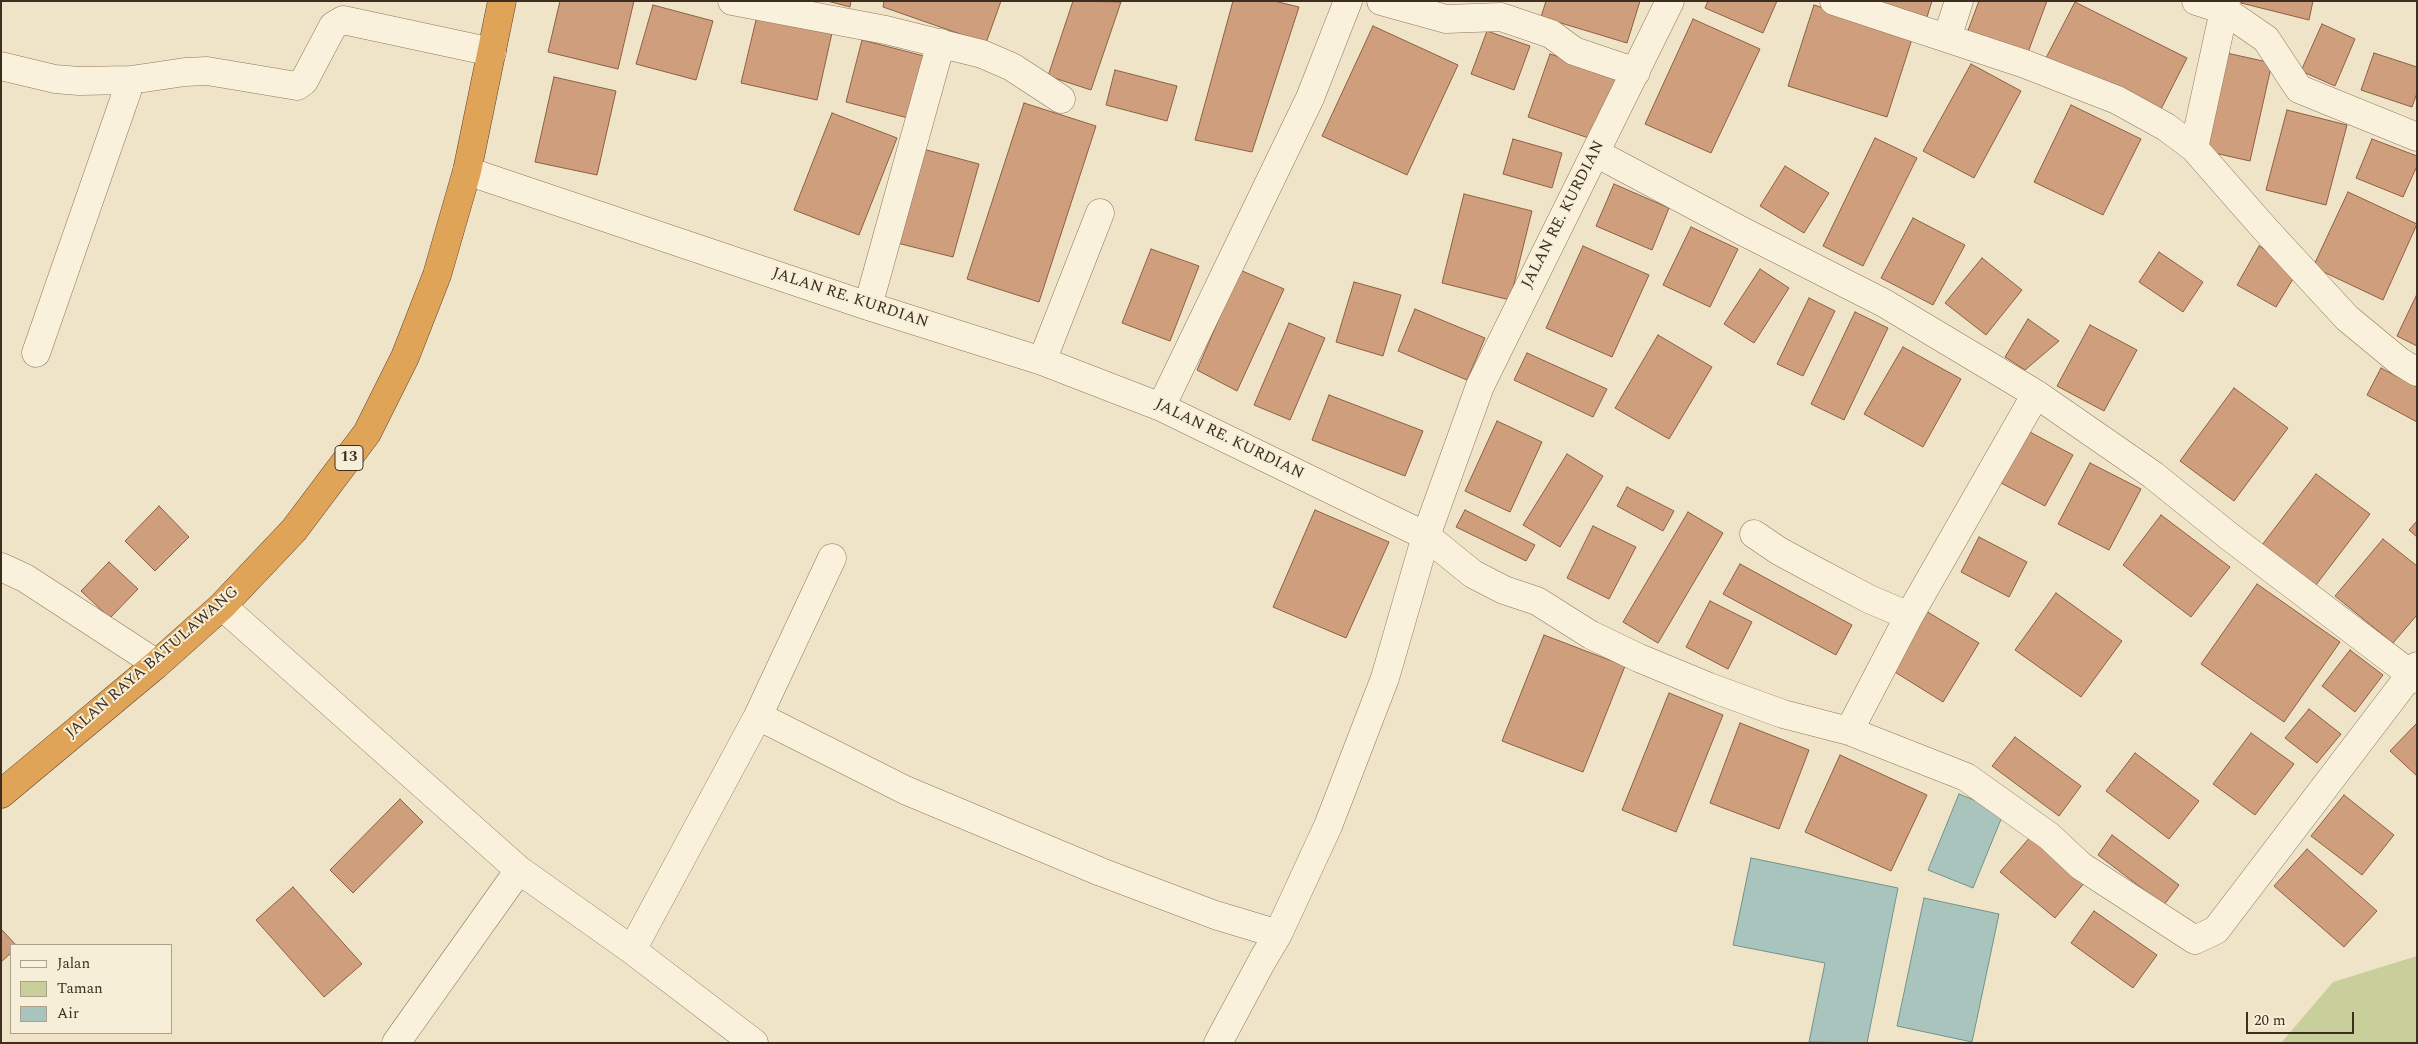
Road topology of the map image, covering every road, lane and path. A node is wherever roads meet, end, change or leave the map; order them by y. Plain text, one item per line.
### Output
1 (502, 1) edge
2 (732, 1) edge
3 (1348, 1) edge
4 (1381, 1) edge
5 (1670, 1) edge
6 (1834, 1) edge
7 (1959, 1) edge
8 (2196, 1) edge
9 (2225, 6) edge
10 (858, 13) edge
11 (1946, 38) junction
12 (941, 43) junction
13 (492, 52) junction
14 (1, 66) edge
15 (1636, 72) junction
16 (131, 80) junction
17 (1061, 99) dead end
18 (2417, 137) edge
19 (2194, 148) junction
20 (1596, 153) junction
21 (467, 171) junction
22 (1100, 213) dead end
23 (868, 306) junction
24 (36, 353) dead end
25 (1042, 362) junction
26 (2417, 372) edge
27 (2036, 394) junction
28 (1162, 407) junction
29 (1754, 534) dead end
30 (1426, 536) junction
31 (832, 558) dead end
32 (1, 567) edge
33 (222, 606) junction
34 (1909, 616) junction
35 (157, 664) junction
36 (2415, 673) edge
37 (758, 716) junction
38 (1849, 731) junction
39 (1, 794) edge
40 (519, 870) junction
41 (1278, 934) junction
42 (632, 950) junction
43 (396, 1043) edge
44 (754, 1043) edge
45 (1218, 1043) edge

1 - 13 highway, JALAN RAYA BATULAWANG / 13
2 - 10 street
3 - 28 street
4 - 15 street
5 - 15 street, JALAN RE. KURDIAN
6 - 11 street
7 - 11 street
8 - 9 street
9 - 18 street
9 - 19 street
10 - 12 street
11 - 19 street
12 - 17 street
12 - 23 street
13 - 16 street
13 - 21 highway, JALAN RAYA BATULAWANG / 13
14 - 16 street
15 - 20 street, JALAN RE. KURDIAN
16 - 24 street
19 - 26 street
20 - 27 street
20 - 30 street, JALAN RE. KURDIAN
21 - 23 street, JALAN RE. KURDIAN
21 - 33 highway, JALAN RAYA BATULAWANG / 13
22 - 25 street
23 - 25 street, JALAN RE. KURDIAN
25 - 28 street, JALAN RE. KURDIAN
27 - 34 street
27 - 36 street
28 - 30 street, JALAN RE. KURDIAN
29 - 34 street
30 - 38 street
30 - 41 street
31 - 37 street
32 - 35 street
33 - 35 highway, JALAN RAYA BATULAWANG / 13
33 - 40 street
34 - 38 street
35 - 39 highway, JALAN RAYA BATULAWANG / 13
36 - 38 street
37 - 41 street
37 - 42 street
40 - 42 street
40 - 43 street
41 - 45 street
42 - 44 street

